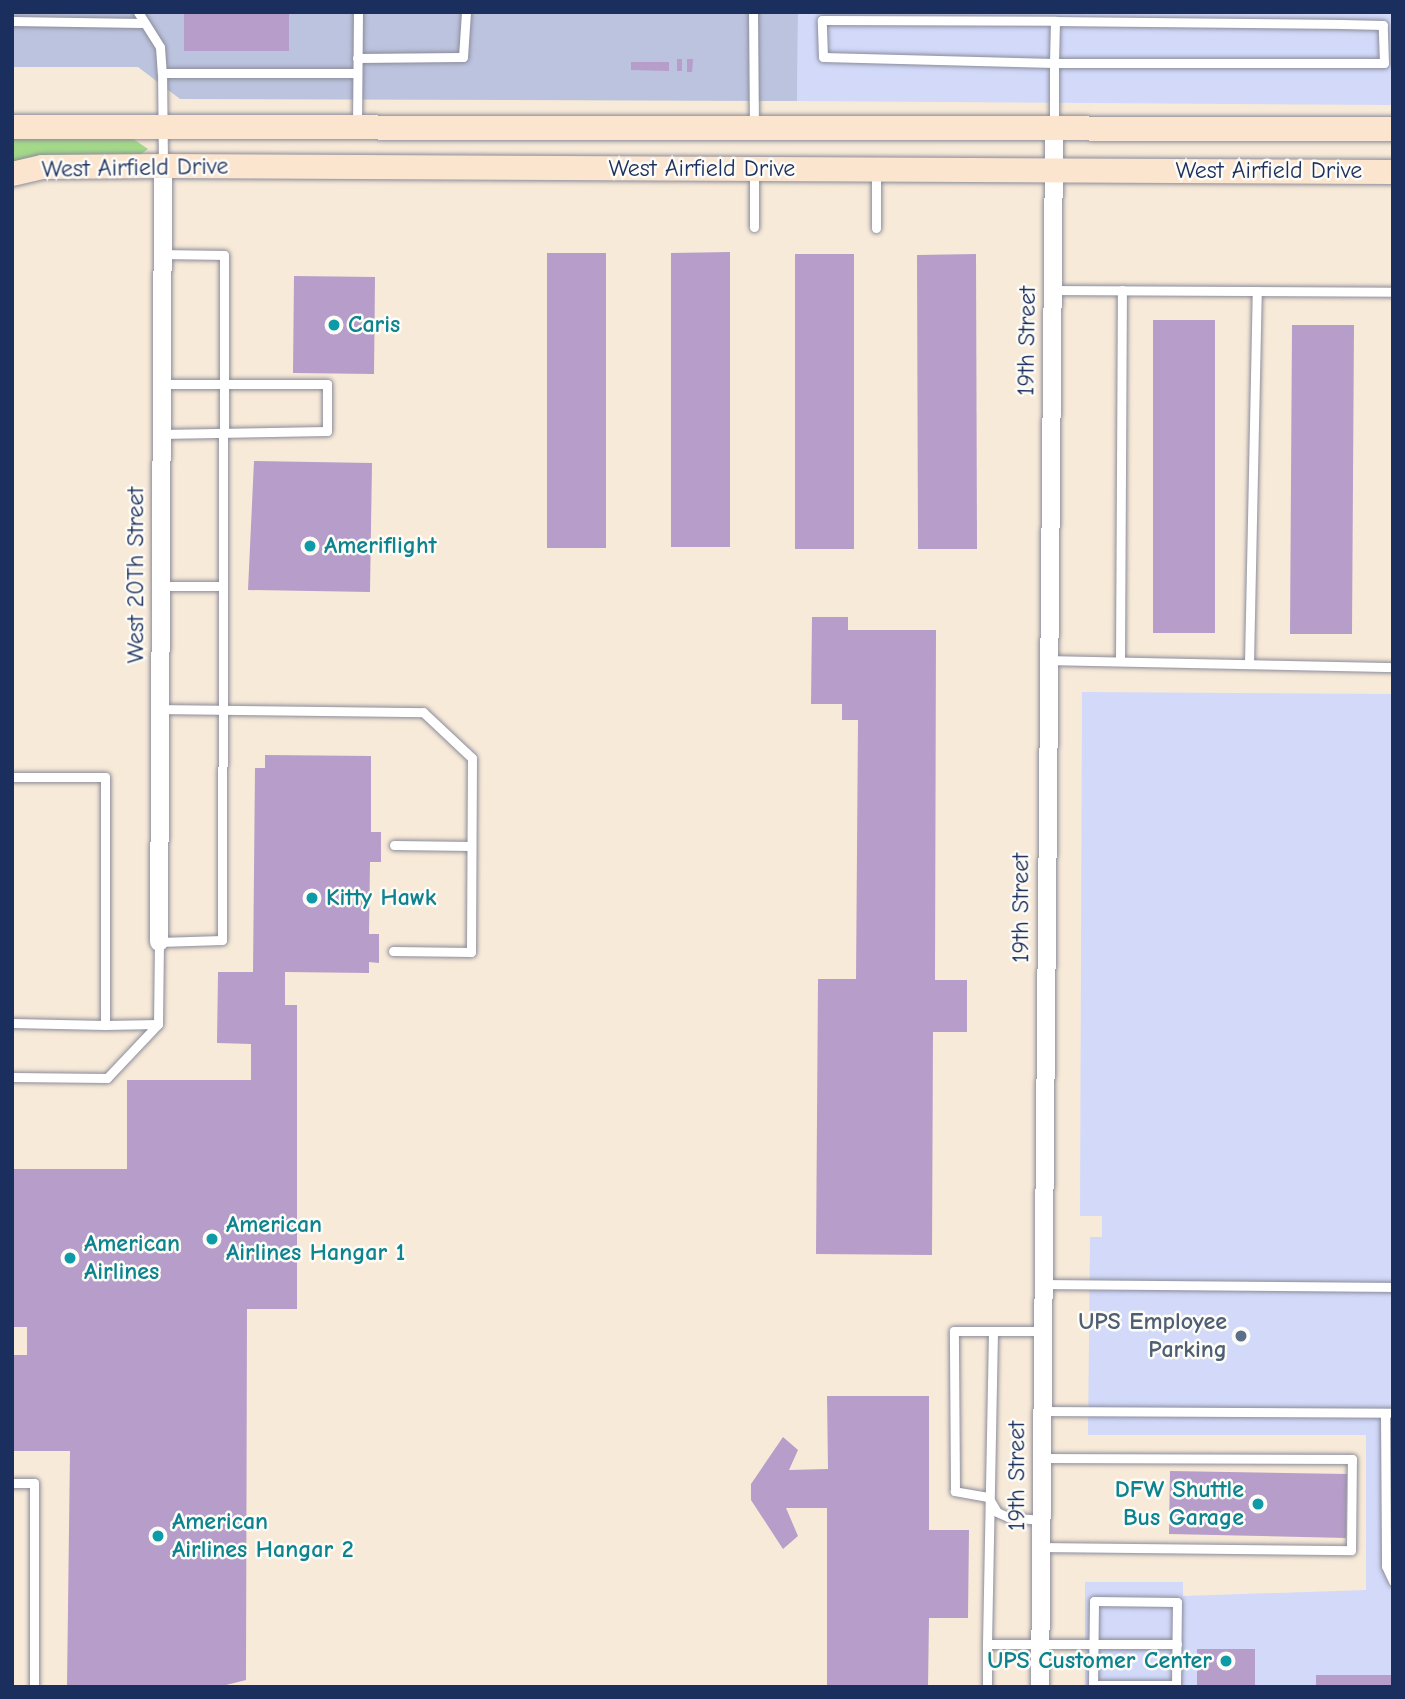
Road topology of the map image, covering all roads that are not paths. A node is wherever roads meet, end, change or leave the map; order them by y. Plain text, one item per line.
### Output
1 (138, 12) edge
2 (358, 12) edge
3 (466, 12) edge
4 (753, 12) edge
5 (1342, 12) edge
6 (864, 16) edge
7 (12, 21) edge
8 (1055, 21) junction
9 (141, 23) junction
10 (1342, 24) junction
11 (357, 58) junction
12 (1054, 64) junction
13 (162, 73) junction
14 (357, 73) junction
15 (12, 127) edge
16 (161, 127) junction
17 (357, 128) junction
18 (1393, 129) edge
19 (754, 131) junction
20 (1054, 131) junction
21 (163, 166) junction
22 (754, 169) junction
23 (876, 169) junction
24 (1054, 169) junction
25 (1393, 172) edge
26 (12, 174) edge
27 (754, 227) dead end
28 (876, 228) dead end
29 (162, 254) junction
30 (1052, 290) junction
31 (1122, 290) junction
32 (1257, 291) junction
33 (1393, 292) edge
34 (161, 384) junction
35 (222, 384) junction
36 (222, 433) junction
37 (161, 434) junction
38 (160, 586) junction
39 (222, 586) junction
40 (1046, 660) junction
41 (1120, 661) junction
42 (1249, 663) junction
43 (1393, 667) edge
44 (159, 709) junction
45 (222, 709) junction
46 (12, 777) edge
47 (394, 845) dead end
48 (471, 846) junction
49 (159, 942) junction
50 (393, 951) dead end
51 (12, 1023) edge
52 (158, 1024) junction
53 (105, 1025) junction
54 (12, 1077) edge
55 (1043, 1284) junction
56 (1393, 1287) edge
57 (993, 1331) junction
58 (1042, 1331) junction
59 (1042, 1411) junction
60 (1389, 1413) edge
61 (1042, 1458) junction
62 (12, 1483) edge
63 (988, 1497) junction
64 (1041, 1520) junction
65 (1041, 1546) junction
66 (1393, 1581) edge
67 (987, 1644) junction
68 (1040, 1644) junction
69 (1177, 1644) junction
70 (1093, 1645) junction
71 (34, 1687) edge
72 (987, 1687) edge
73 (1040, 1687) edge

1 - 9 lane, West 20Th Street
2 - 11 lane
3 - 11 lane
4 - 19 lane
5 - 10 lane
6 - 8 lane
6 - 12 lane
7 - 9 lane
8 - 10 lane
8 - 12 lane
9 - 13 lane, West 20Th Street
10 - 12 lane
11 - 14 lane
12 - 20 lane
13 - 14 lane
13 - 16 lane, West 20Th Street
14 - 17 lane
15 - 16 street, West Airfield Drive
16 - 17 street, West Airfield Drive
16 - 21 lane, West 20Th Street
17 - 19 street, West Airfield Drive
18 - 20 street, West Airfield Drive
19 - 20 street, West Airfield Drive
19 - 22 street
20 - 24 street, 19th Street
21 - 22 street, West Airfield Drive
21 - 26 street, West Airfield Drive
21 - 29 street, West 20Th Street
22 - 23 street, West Airfield Drive
22 - 27 lane
23 - 24 street, West Airfield Drive
23 - 28 lane
24 - 25 street, West Airfield Drive
24 - 30 street, 19th Street
29 - 34 street, West 20Th Street
29 - 35 lane
30 - 31 lane
30 - 40 street, 19th Street
31 - 32 lane
31 - 41 lane
32 - 33 lane
32 - 42 lane
34 - 35 lane
34 - 37 street, West 20Th Street
35 - 36 lane
35 - 36 lane
36 - 37 lane
36 - 39 lane
37 - 38 street, West 20Th Street
38 - 39 lane
38 - 44 street, West 20Th Street
39 - 45 lane
40 - 41 lane
40 - 55 street, 19th Street
41 - 42 lane
42 - 43 lane
44 - 45 lane
44 - 49 street, West 20Th Street
45 - 48 lane
45 - 49 lane
46 - 53 lane
47 - 48 lane
48 - 50 lane
49 - 52 lane, West 20Th Street
51 - 53 lane
52 - 53 lane
52 - 54 lane
55 - 56 lane
55 - 58 street, 19th Street
57 - 58 lane
57 - 63 lane
57 - 63 lane
58 - 59 street, 19th Street
59 - 60 lane
59 - 61 street, 19th Street
60 - 66 lane
61 - 64 street, 19th Street
61 - 65 lane
62 - 71 lane
63 - 64 lane
63 - 67 lane
64 - 65 street, 19th Street
65 - 68 street, 19th Street
67 - 68 lane
67 - 72 lane
68 - 70 lane
68 - 73 street, 19th Street
69 - 70 lane
69 - 70 lane
69 - 70 lane

